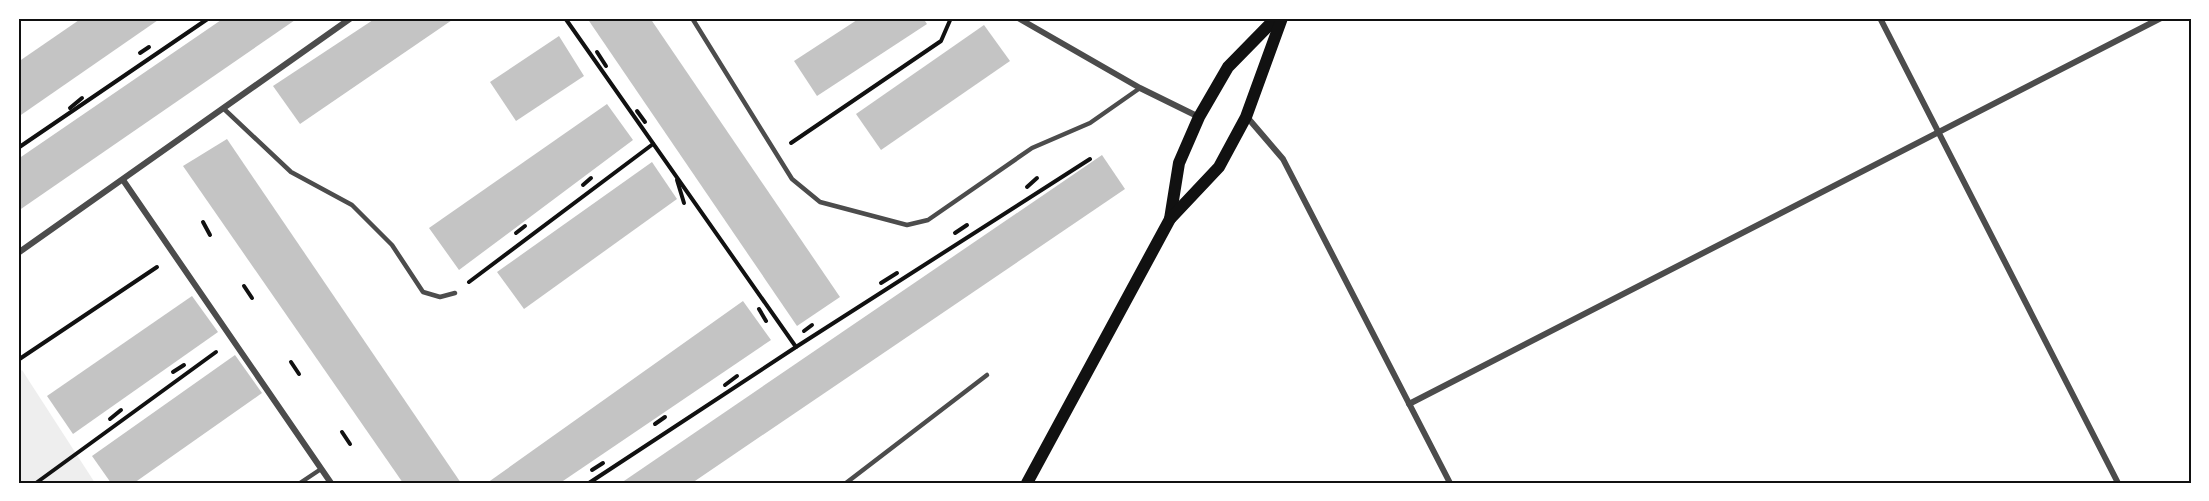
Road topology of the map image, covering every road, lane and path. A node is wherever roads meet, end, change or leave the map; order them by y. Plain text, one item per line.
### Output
1 (208, 18) edge
2 (351, 18) edge
3 (565, 18) edge
4 (692, 18) edge
5 (951, 18) edge
6 (1018, 18) edge
7 (1276, 18) edge
8 (1282, 18) edge
9 (1880, 18) edge
10 (2161, 18) edge
11 (150, 47) dead end
12 (597, 52) dead end
13 (140, 53) dead end
14 (606, 66) dead end
15 (1140, 88) junction
16 (82, 98) dead end
17 (70, 108) dead end
18 (223, 108) junction
19 (637, 111) dead end
20 (1199, 117) junction
21 (1246, 117) junction
22 (645, 122) dead end
23 (1938, 131) junction
24 (653, 144) junction
25 (18, 148) edge
26 (776, 153) junction
27 (1090, 159) dead end
28 (675, 175) junction
29 (591, 178) dead end
30 (1037, 178) dead end
31 (123, 180) junction
32 (583, 185) dead end
33 (1027, 187) dead end
34 (684, 202) dead end
35 (1170, 219) junction
36 (203, 222) dead end
37 (967, 225) dead end
38 (525, 226) dead end
39 (516, 233) dead end
40 (955, 233) dead end
41 (210, 235) dead end
42 (18, 253) edge
43 (175, 255) junction
44 (897, 273) dead end
45 (882, 283) dead end
46 (244, 286) dead end
47 (454, 293) joint
48 (252, 298) dead end
49 (759, 309) dead end
50 (766, 321) dead end
51 (812, 325) dead end
52 (804, 331) dead end
53 (233, 339) junction
54 (796, 347) junction
55 (18, 360) edge
56 (291, 362) dead end
57 (184, 365) dead end
58 (173, 372) dead end
59 (299, 374) dead end
60 (987, 375) dead end
61 (736, 376) dead end
62 (726, 385) dead end
63 (1409, 404) junction
64 (121, 410) dead end
65 (665, 417) dead end
66 (110, 419) dead end
67 (655, 424) dead end
68 (342, 432) dead end
69 (350, 444) dead end
70 (603, 463) dead end
71 (321, 469) junction
72 (592, 470) dead end
73 (36, 483) edge
74 (300, 483) edge
75 (331, 483) edge
76 (590, 483) edge
77 (846, 483) edge
78 (1027, 483) edge
79 (1450, 483) edge
80 (2118, 483) edge

1 - 25 path
2 - 18 street
3 - 24 path
4 - 26 lane
5 - 26 path
6 - 15 street
7 - 20 main road
8 - 21 main road
9 - 23 street
10 - 23 street
11 - 13 path
12 - 14 path
15 - 20 street
15 - 26 lane
16 - 17 path
18 - 31 street
18 - 47 lane
19 - 22 path
20 - 35 main road
21 - 35 main road
21 - 63 street
23 - 63 street
23 - 80 street
24 - 28 path
24 - 47 path
27 - 54 path
28 - 34 path
28 - 54 path
29 - 32 path
30 - 33 path
31 - 42 street
31 - 43 street
35 - 78 main road
36 - 41 path
37 - 40 path
38 - 39 path
43 - 53 street
43 - 55 path
44 - 45 path
46 - 48 path
49 - 50 path
51 - 52 path
53 - 71 street
53 - 73 path
54 - 76 path
56 - 59 path
57 - 58 path
60 - 77 lane
61 - 62 path
63 - 79 street
64 - 66 path
65 - 67 path
68 - 69 path
70 - 72 path
71 - 74 lane
71 - 75 street

